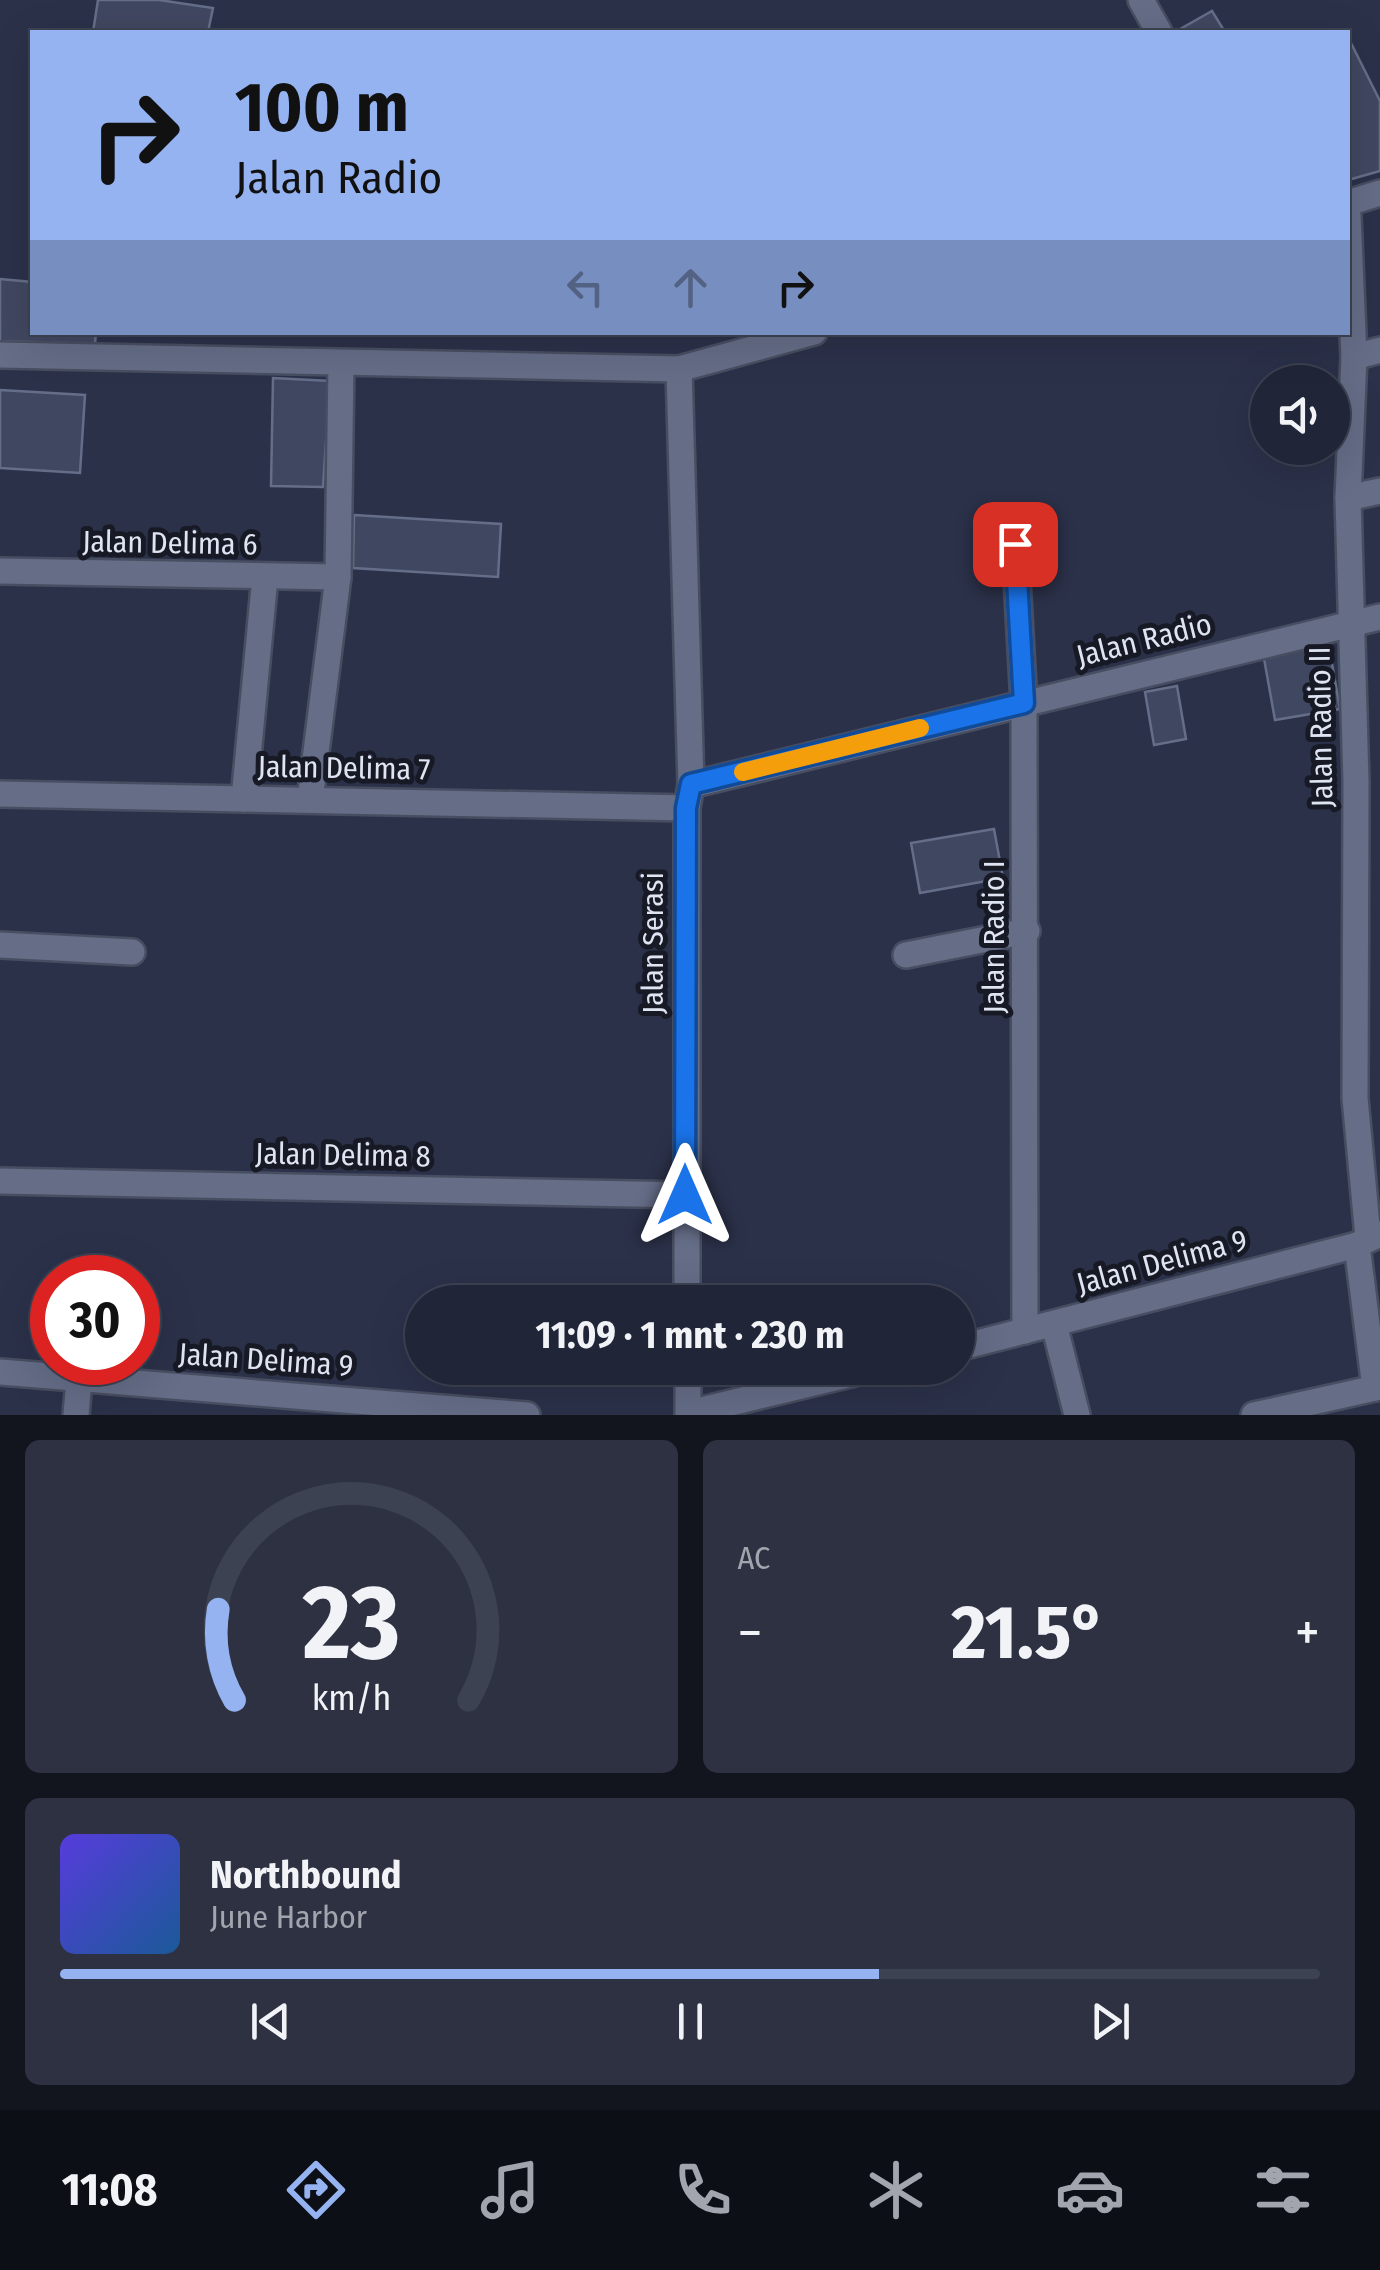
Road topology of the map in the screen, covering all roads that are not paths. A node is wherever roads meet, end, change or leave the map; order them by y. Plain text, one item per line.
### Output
1 (1141, 0) edge
2 (1157, 30) edge
3 (1380, 194) edge
4 (1350, 202) edge
5 (1350, 262) edge
6 (803, 335) edge
7 (1380, 350) edge
8 (0, 355) edge
9 (1354, 357) junction
10 (341, 362) junction
11 (680, 369) junction
12 (1380, 491) edge
13 (1348, 498) junction
14 (1015, 544) dead end
15 (0, 572) edge
16 (338, 577) junction
17 (265, 578) junction
18 (1380, 617) edge
19 (1351, 623) junction
20 (1024, 703) junction
21 (1368, 780) edge
22 (0, 794) edge
23 (689, 796) junction
24 (244, 799) junction
25 (310, 800) junction
26 (1026, 932) junction
27 (0, 945) edge
28 (132, 952) dead end
29 (906, 955) dead end
30 (0, 1181) edge
31 (685, 1195) junction
32 (1368, 1239) edge
33 (687, 1285) edge
34 (1054, 1324) junction
35 (1026, 1331) junction
36 (975, 1344) edge
37 (0, 1372) edge
38 (30, 1375) edge
39 (79, 1385) edge
40 (127, 1385) edge
41 (688, 1385) edge
42 (807, 1385) edge
43 (1378, 1388) edge
44 (326, 1406) edge
45 (689, 1414) edge
46 (1264, 1414) edge
47 (76, 1415) edge
48 (527, 1415) edge
49 (1077, 1415) edge

1 - 2 street
3 - 4 street
5 - 9 street, Jalan Radio II
6 - 11 street
7 - 9 street
8 - 10 street
9 - 13 street, Jalan Radio II
10 - 11 street
10 - 16 street
11 - 23 street, Jalan Serasi
12 - 13 street
13 - 19 street, Jalan Radio II
14 - 20 street, Jalan Radio I
15 - 17 street, Jalan Delima 6
16 - 17 street, Jalan Delima 6
16 - 25 street
17 - 24 street
18 - 19 street, Jalan Radio
19 - 20 street, Jalan Radio
19 - 21 street, Jalan Radio II
20 - 23 street, Jalan Radio
20 - 26 street, Jalan Radio I
21 - 32 street, Jalan Radio II
22 - 24 street, Jalan Delima 7
23 - 25 street, Jalan Delima 7
23 - 31 street, Jalan Serasi
24 - 25 street, Jalan Delima 7
26 - 29 street
26 - 35 street, Jalan Radio I
27 - 28 street
30 - 31 street, Jalan Delima 8
31 - 33 street, Jalan Serasi
32 - 34 street, Jalan Delima 9
32 - 43 street, Jalan Radio II
34 - 35 street, Jalan Delima 9
34 - 49 street
35 - 36 street, Jalan Delima 9
37 - 38 street, Jalan Delima 9
39 - 47 street
40 - 44 street, Jalan Delima 9
41 - 45 street
42 - 45 street
43 - 46 street
44 - 48 street, Jalan Delima 9

